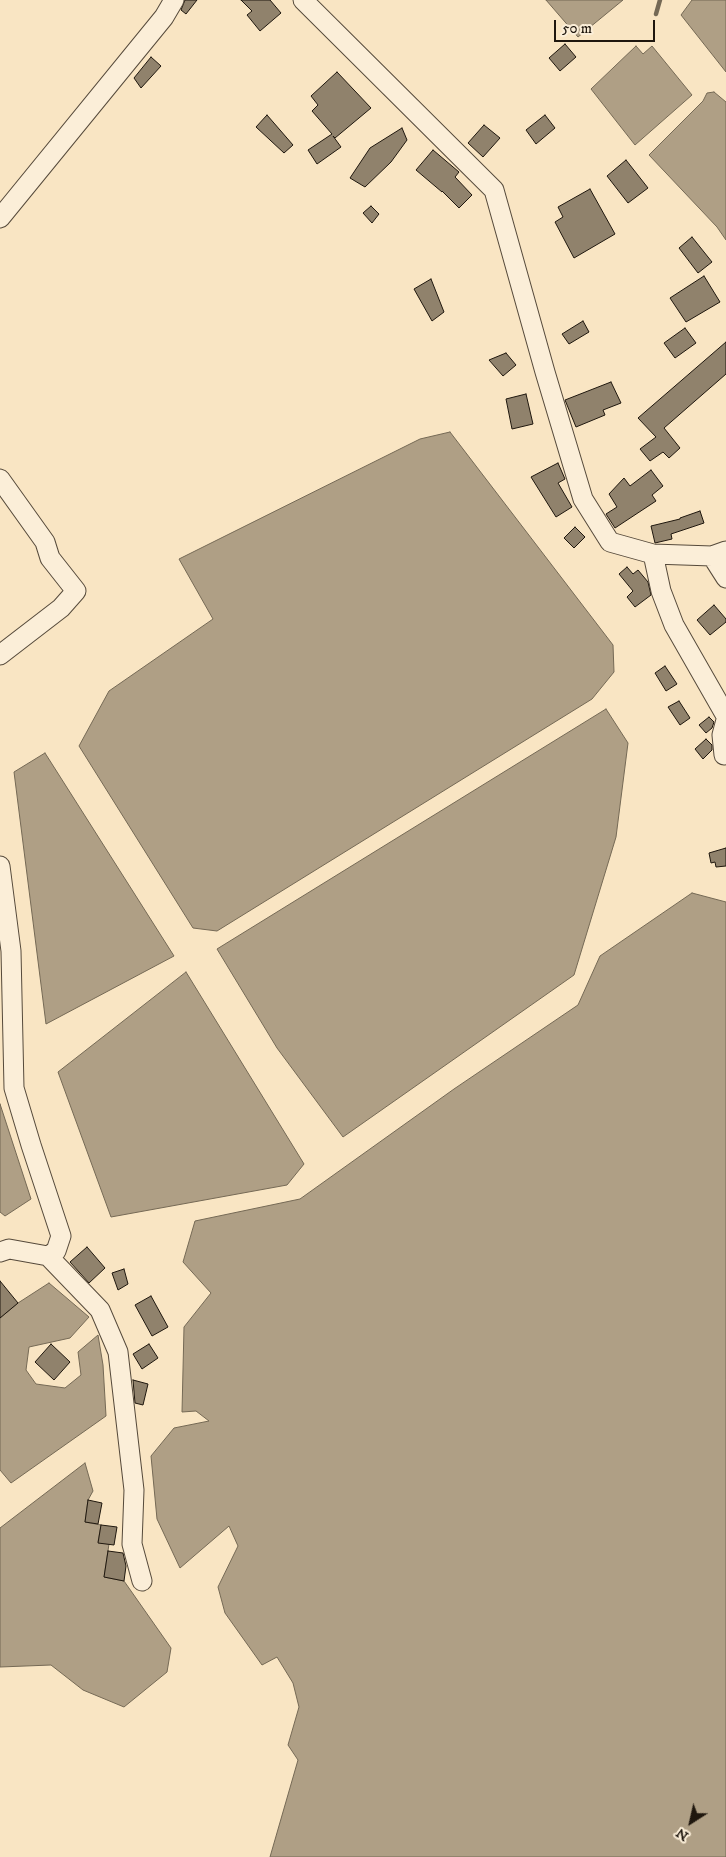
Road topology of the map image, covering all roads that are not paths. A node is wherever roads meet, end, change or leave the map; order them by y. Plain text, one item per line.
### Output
1 (174, 0) edge
2 (303, 0) edge
3 (0, 218) edge
4 (0, 479) edge
5 (719, 553) edge
6 (654, 554) junction
7 (726, 578) edge
8 (0, 655) edge
9 (726, 716) edge
10 (726, 720) edge
11 (724, 756) dead end
12 (0, 866) edge
13 (0, 1252) edge
14 (48, 1256) junction
15 (142, 1581) dead end

1 - 3 street
2 - 6 street
4 - 8 street
5 - 6 street
5 - 7 street
6 - 9 street
10 - 11 street
12 - 14 street
13 - 14 street
14 - 15 street

